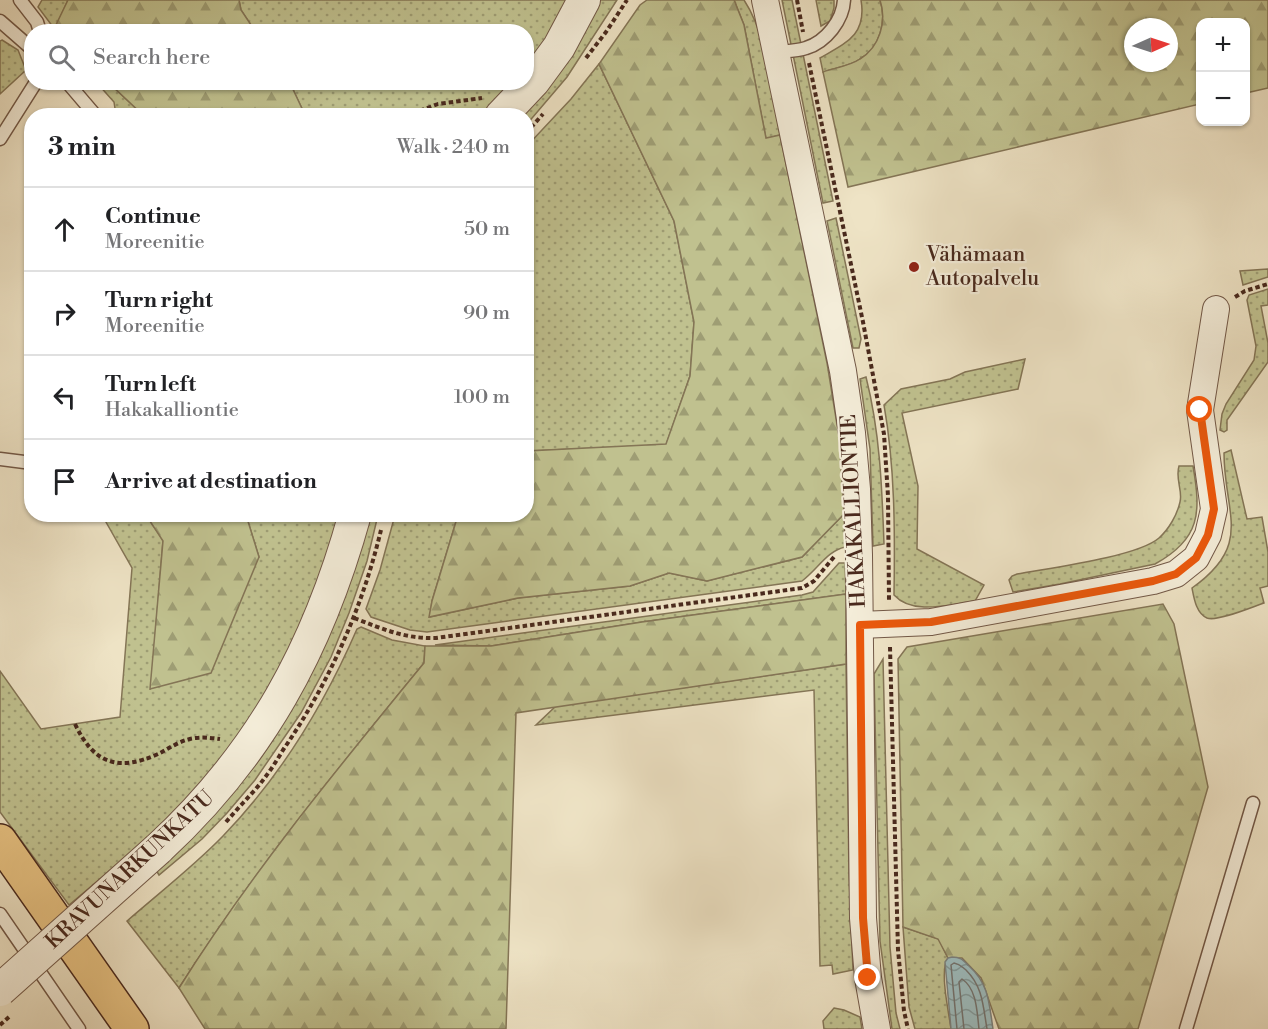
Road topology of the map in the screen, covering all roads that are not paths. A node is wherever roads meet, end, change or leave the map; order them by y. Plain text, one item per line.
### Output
1 (20, 0) edge
2 (584, 0) edge
3 (765, 0) edge
4 (844, 0) edge
5 (0, 21) edge
6 (38, 24) edge
7 (24, 42) edge
8 (777, 52) junction
9 (534, 81) edge
10 (31, 90) edge
11 (74, 90) edge
12 (525, 90) edge
13 (510, 106) edge
14 (89, 108) edge
15 (0, 139) edge
16 (1216, 309) road end
17 (0, 459) edge
18 (24, 462) edge
19 (353, 522) edge
20 (860, 625) junction
21 (1253, 803) dead end
22 (0, 841) edge
23 (0, 914) edge
24 (0, 990) edge
25 (79, 1029) edge
26 (132, 1029) edge
27 (877, 1029) edge
28 (1186, 1029) edge

1 - 6 lane
2 - 9 street
3 - 8 street, HAKAKALLIONTIE
4 - 8 lane
5 - 7 lane
8 - 20 street, HAKAKALLIONTIE
10 - 15 lane
11 - 14 lane
12 - 13 street
16 - 20 street
17 - 18 lane
19 - 24 street, KRAVUNARKUNKATU, bridge
20 - 27 street, HAKAKALLIONTIE
21 - 28 lane
22 - 26 highway
23 - 25 lane

